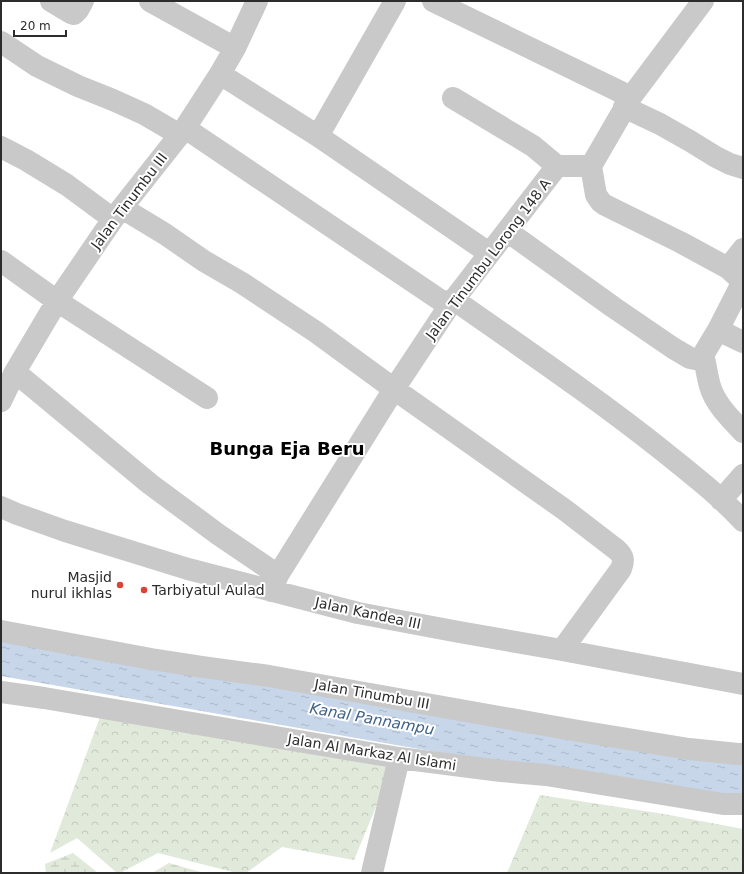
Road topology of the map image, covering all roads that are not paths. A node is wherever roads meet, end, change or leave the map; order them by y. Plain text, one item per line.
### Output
1 (51, 1) edge
2 (84, 1) edge
3 (150, 1) edge
4 (257, 1) edge
5 (395, 1) edge
6 (433, 1) edge
7 (703, 1) edge
8 (465, 8) edge
9 (1, 42) edge
10 (235, 48) junction
11 (220, 74) junction
12 (453, 98) dead end
13 (628, 102) junction
14 (182, 131) junction
15 (318, 136) junction
16 (1, 147) edge
17 (557, 166) junction
18 (591, 166) junction
19 (743, 168) edge
20 (118, 214) junction
21 (507, 231) junction
22 (743, 249) edge
23 (489, 253) junction
24 (1, 261) edge
25 (728, 268) junction
26 (57, 301) junction
27 (451, 302) junction
28 (718, 330) junction
29 (743, 342) edge
30 (703, 355) junction
31 (15, 372) junction
32 (394, 390) junction
33 (207, 398) dead end
34 (1, 401) edge
35 (743, 432) edge
36 (743, 475) edge
37 (721, 500) junction
38 (1, 507) edge
39 (743, 521) edge
40 (275, 583) junction
41 (1, 631) edge
42 (562, 650) junction
43 (743, 684) edge
44 (1, 692) edge
45 (743, 754) edge
46 (399, 758) junction
47 (743, 804) edge
48 (372, 873) edge

1 - 2 street
3 - 10 street
4 - 10 street, Jalan Tinumbu III
5 - 15 street
6 - 8 street
7 - 13 street
8 - 13 street
9 - 14 street
10 - 11 street, Jalan Tinumbu III
11 - 14 street, Jalan Tinumbu III
11 - 15 street
12 - 17 street
13 - 18 street
13 - 19 street
14 - 20 street, Jalan Tinumbu III
14 - 27 street
15 - 23 street
16 - 20 street
17 - 18 street, Jalan Tinumbu Lorong 148 A
17 - 21 street, Jalan Tinumbu Lorong 148 A
18 - 25 street
20 - 26 street, Jalan Tinumbu III
20 - 32 street
21 - 23 street, Jalan Tinumbu Lorong 148 A
21 - 30 street
22 - 25 street
23 - 27 street, Jalan Tinumbu Lorong 148 A
24 - 26 street
25 - 28 street
26 - 31 street, Jalan Tinumbu III
26 - 33 street
27 - 32 street, Jalan Tinumbu Lorong 148 A
27 - 37 street
28 - 29 street
28 - 30 street
30 - 35 street
31 - 34 street, Jalan Tinumbu III
31 - 40 street
32 - 40 street, Jalan Tinumbu Lorong 148 A
32 - 42 street
36 - 37 street
37 - 39 street
38 - 40 street, Jalan Kandea III
40 - 42 street, Jalan Kandea III
41 - 45 street, Jalan Tinumbu III
42 - 43 street, Jalan Kandea III
44 - 46 street, Jalan Al Markaz Al Islami
46 - 47 street, Jalan Al Markaz Al Islami
46 - 48 street

